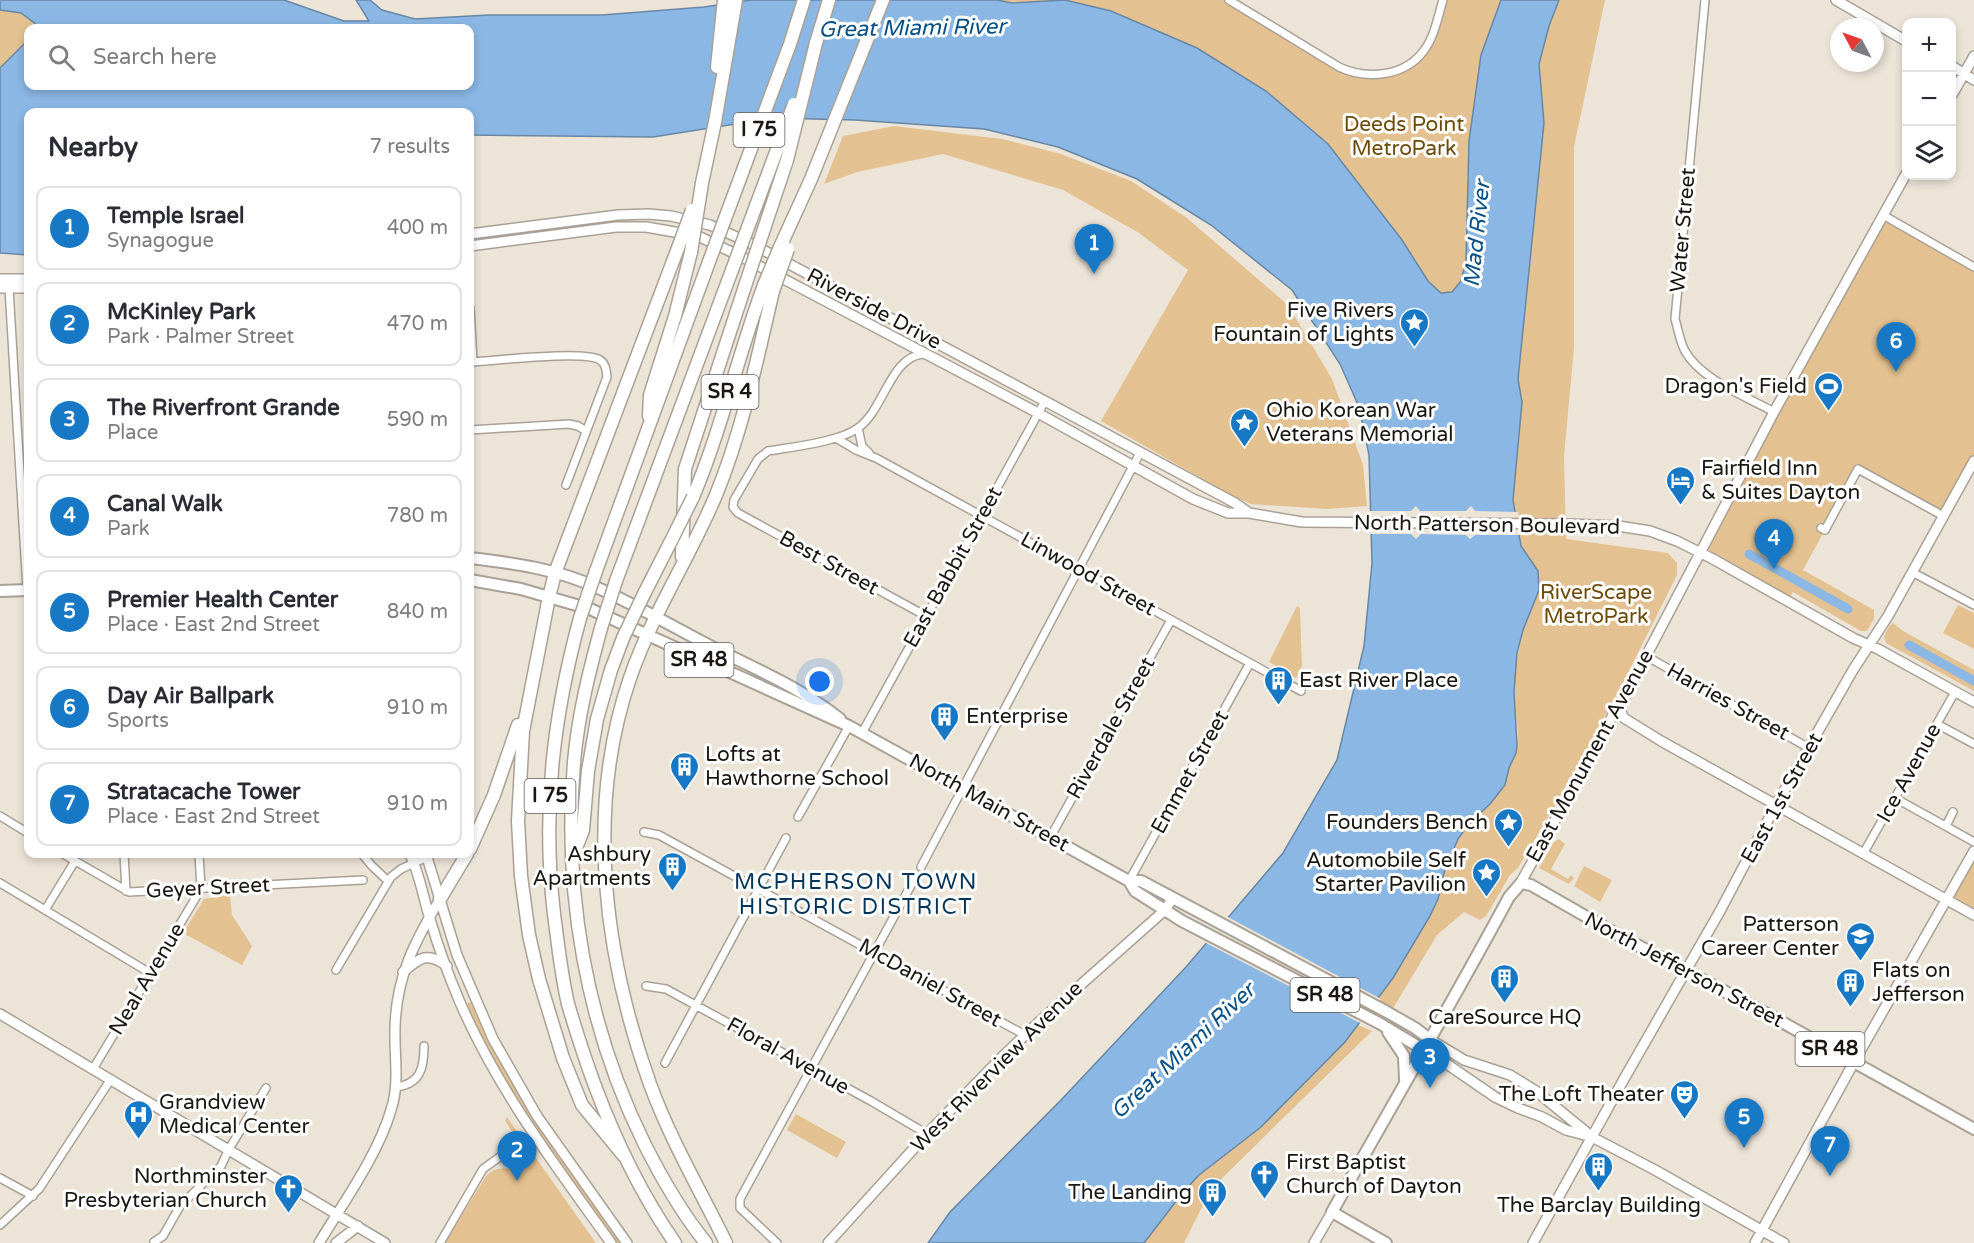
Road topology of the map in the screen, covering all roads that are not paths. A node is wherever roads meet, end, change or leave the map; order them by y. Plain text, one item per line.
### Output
1 (724, 0) edge
2 (736, 0) edge
3 (804, 0) edge
4 (829, 0) edge
5 (883, 0) edge
6 (1228, 0) edge
7 (1443, 0) edge
8 (1705, 0) edge
9 (1836, 0) edge
10 (1902, 39) edge
11 (816, 43) junction
12 (1974, 56) edge
13 (1956, 69) edge
14 (1964, 74) junction
15 (1974, 80) edge
16 (1956, 88) edge
17 (715, 122) junction
18 (1903, 180) edge
19 (1883, 215) junction
20 (474, 233) edge
21 (474, 245) edge
22 (684, 250) junction
23 (1974, 267) edge
24 (0, 279) edge
25 (24, 279) edge
26 (5, 288) edge
27 (24, 288) edge
28 (769, 288) junction
29 (923, 354) junction
30 (474, 362) edge
31 (1045, 401) junction
32 (1774, 412) junction
33 (1038, 413) junction
34 (648, 427) junction
35 (858, 428) junction
36 (474, 430) edge
37 (586, 431) junction
38 (836, 438) junction
39 (1140, 453) junction
40 (876, 458) junction
41 (1974, 461) edge
42 (1132, 466) junction
43 (1971, 475) edge
44 (566, 485) dead end
45 (1249, 513) junction
46 (1938, 513) dead end
47 (981, 516) junction
48 (1317, 522) joint
49 (1821, 528) dead end
50 (24, 537) edge
51 (1699, 553) junction
52 (474, 558) edge
53 (1078, 569) junction
54 (679, 570) junction
55 (1912, 572) junction
56 (555, 573) junction
57 (474, 581) edge
58 (24, 590) edge
59 (0, 591) edge
60 (549, 597) junction
61 (1974, 605) edge
62 (926, 616) junction
63 (655, 618) junction
64 (1171, 620) junction
65 (647, 636) junction
66 (1869, 645) junction
67 (1646, 656) junction
68 (1250, 663) junction
69 (1301, 691) dead end
70 (1955, 692) junction
71 (1622, 702) junction
72 (1974, 702) edge
73 (528, 705) junction
74 (1937, 724) junction
75 (849, 726) junction
76 (862, 733) junction
77 (1974, 744) edge
78 (1809, 748) junction
79 (962, 788) junction
80 (1895, 798) junction
81 (1776, 806) junction
82 (1953, 812) dead end
83 (0, 816) edge
84 (798, 817) dead end
85 (1946, 826) junction
86 (24, 831) edge
87 (644, 832) dead end
88 (1051, 837) junction
89 (786, 838) dead end
90 (474, 840) edge
91 (1974, 842) edge
92 (1974, 851) edge
93 (1863, 854) junction
94 (573, 855) junction
95 (70, 858) edge
96 (124, 858) edge
97 (199, 858) edge
98 (365, 858) edge
99 (412, 858) edge
100 (428, 858) edge
101 (465, 858) edge
102 (75, 861) junction
103 (921, 867) dead end
104 (915, 878) dead end
105 (363, 880) dead end
106 (388, 881) junction
107 (1129, 881) junction
108 (0, 883) edge
109 (1520, 884) junction
110 (201, 889) junction
111 (759, 890) junction
112 (126, 891) junction
113 (440, 899) junction
114 (1173, 899) junction
115 (1946, 900) junction
116 (45, 910) junction
117 (1165, 910) junction
118 (1974, 915) edge
119 (429, 917) junction
120 (875, 953) junction
121 (447, 966) junction
122 (336, 970) dead end
123 (403, 972) junction
124 (1685, 972) junction
125 (150, 973) junction
126 (646, 986) dead end
127 (696, 1006) junction
128 (0, 1014) edge
129 (1380, 1024) junction
130 (1025, 1035) junction
131 (1431, 1040) junction
132 (424, 1046) dead end
133 (1424, 1050) junction
134 (1854, 1062) junction
135 (664, 1063) dead end
136 (93, 1069) junction
137 (812, 1069) junction
138 (111, 1079) junction
139 (1405, 1080) junction
140 (396, 1087) junction
141 (266, 1088) dead end
142 (1974, 1129) edge
143 (927, 1134) junction
144 (1592, 1137) junction
145 (229, 1149) junction
146 (505, 1153) dead end
147 (624, 1156) junction
148 (0, 1178) edge
149 (33, 1196) junction
150 (1332, 1212) junction
151 (337, 1213) junction
152 (0, 1226) edge
153 (358, 1226) junction
154 (1762, 1231) junction
155 (154, 1242) edge
156 (319, 1243) edge
157 (336, 1243) edge
158 (385, 1243) edge
159 (440, 1243) edge
160 (611, 1243) edge
161 (627, 1243) edge
162 (675, 1243) edge
163 (706, 1243) edge
164 (726, 1243) edge
165 (777, 1243) edge
166 (828, 1243) edge
167 (1314, 1243) edge
168 (1386, 1243) edge
169 (1533, 1243) edge
170 (1755, 1243) edge
171 (1784, 1243) edge

1 - 17 highway
2 - 17 highway
3 - 34 highway, I 75, bridge
4 - 11 highway, I 75
5 - 28 highway, bridge
6 - 7 street
8 - 32 street, Water Street
9 - 10 main road
11 - 54 highway, bridge
11 - 94 highway, I 75, bridge
12 - 14 main road
13 - 14 main road
14 - 15 main road
14 - 16 main road
17 - 22 highway, bridge
18 - 19 main road, East Monument Avenue
19 - 23 street
19 - 32 main road, East Monument Avenue
20 - 31 main road, Riverside Drive
21 - 29 main road, Riverside Drive
22 - 34 highway
22 - 56 highway
24 - 25 main road
26 - 27 main road
26 - 50 street
28 - 54 highway
28 - 94 highway, SR 4, bridge
29 - 33 main road, Riverside Drive
29 - 35 street
30 - 37 street
31 - 33 street, East Babbit Street
31 - 39 main road, Riverside Drive
32 - 51 main road, East Monument Avenue
33 - 42 main road, Riverside Drive
33 - 47 street, East Babbit Street
34 - 147 highway, I 75, bridge
35 - 38 street
35 - 40 street, Linwood Street
36 - 37 street
37 - 44 street
38 - 40 street, Linwood Street
38 - 62 street, Best Street
39 - 42 street
39 - 45 main road, Riverside Drive
40 - 47 street, Linwood Street
41 - 43 main road, East 1st Street
42 - 45 main road, Riverside Drive
42 - 53 street
43 - 55 main road, East 1st Street
45 - 48 main road, Riverside Drive
46 - 49 street
47 - 53 street, Linwood Street
47 - 62 street, East Babbit Street
48 - 51 main road, North Patterson Boulevard
51 - 66 main road, North Patterson Boulevard
51 - 67 main road, East Monument Avenue
52 - 56 main road, North Main Street / SR 48
53 - 64 street, Linwood Street
53 - 79 street
54 - 63 highway
55 - 61 street
55 - 66 main road, East 1st Street
56 - 60 highway
56 - 63 main road, North Main Street / SR 48
57 - 60 main road, North Main Street / SR 48
58 - 59 main road
60 - 65 main road, North Main Street / SR 48
60 - 73 highway
62 - 76 street, East Babbit Street
63 - 65 highway
63 - 75 main road, North Main Street / SR 48
64 - 68 street, Linwood Street
64 - 88 street, Riverdale Street
65 - 75 main road, North Main Street / SR 48
65 - 164 highway
66 - 70 main road, North Patterson Boulevard
66 - 78 main road, East 1st Street
67 - 71 main road, East Monument Avenue
67 - 78 street, Harries Street
68 - 69 street, Linwood Street
68 - 107 street, Emmet Street
70 - 72 main road, North Patterson Boulevard
70 - 74 street, Ice Avenue
71 - 81 main road
71 - 109 main road, East Monument Avenue
73 - 90 highway
73 - 147 highway
74 - 77 street
74 - 80 street, Ice Avenue
75 - 76 main road, North Main Street / SR 48
75 - 84 street
76 - 79 main road, North Main Street / SR 48
78 - 81 main road, East 1st Street
79 - 88 main road, North Main Street / SR 48
79 - 103 street
80 - 85 street
80 - 93 street, Ice Avenue
81 - 93 main road
81 - 124 main road, East 1st Street
82 - 85 street
83 - 86 street
85 - 91 street
87 - 111 street, McDaniel Street
88 - 107 main road, North Main Street / SR 48
89 - 111 street
92 - 115 main road
93 - 115 main road
94 - 163 highway, I 75
95 - 102 street, Geyer Street
96 - 112 street
97 - 110 street
98 - 106 street
99 - 106 street
99 - 119 main road
100 - 113 main road
101 - 113 highway
102 - 112 street, Geyer Street
102 - 116 street
104 - 120 street
105 - 110 street, Geyer Street
106 - 122 street
107 - 114 main road, North Main Street / SR 48
107 - 117 main road, North Main Street / SR 48
108 - 116 street
109 - 124 main road, North Jefferson Street / SR 48
109 - 131 main road, East Monument Avenue
110 - 112 street, Geyer Street
110 - 125 street, Neal Avenue
111 - 120 street, McDaniel Street
111 - 127 street
113 - 119 main road
113 - 161 main road
114 - 117 main road, West Riverview Avenue
114 - 131 main road, North Main Street / SR 48
115 - 118 main road
115 - 134 main road
116 - 125 street
117 - 129 main road, North Main Street / SR 48
117 - 130 main road, West Riverview Avenue
119 - 121 main road
119 - 123 main road
120 - 130 street, McDaniel Street
120 - 137 street
121 - 123 main road
121 - 160 main road
123 - 140 main road
124 - 134 main road, North Jefferson Street / SR 48
124 - 144 main road, East 1st Street
125 - 136 street, Neal Avenue
126 - 127 street, Floral Avenue
127 - 135 street
127 - 137 street, Floral Avenue
128 - 136 main road
129 - 133 main road, North Main Street
129 - 139 main road, SR 48
130 - 143 main road, West Riverview Avenue
131 - 133 main road, East Monument Avenue
131 - 144 main road, North Main Street
132 - 140 street
133 - 139 main road, East Monument Avenue
133 - 144 main road, North Main Street
134 - 142 main road, North Jefferson Street / SR 48
134 - 154 main road
136 - 138 main road
137 - 143 street, Floral Avenue
137 - 165 street
138 - 145 main road
138 - 149 street
139 - 150 main road, East Monument Avenue
140 - 151 main road
141 - 145 street
143 - 166 main road, West Riverview Avenue
144 - 154 main road, North Main Street
144 - 169 main road, East 1st Street
145 - 151 main road
145 - 155 street
146 - 159 street
147 - 162 highway, I 75
148 - 149 street
149 - 152 street
150 - 167 main road
150 - 168 main road
151 - 153 main road
151 - 156 main road
153 - 157 main road
153 - 158 main road
154 - 170 main road
154 - 171 main road, North Main Street

